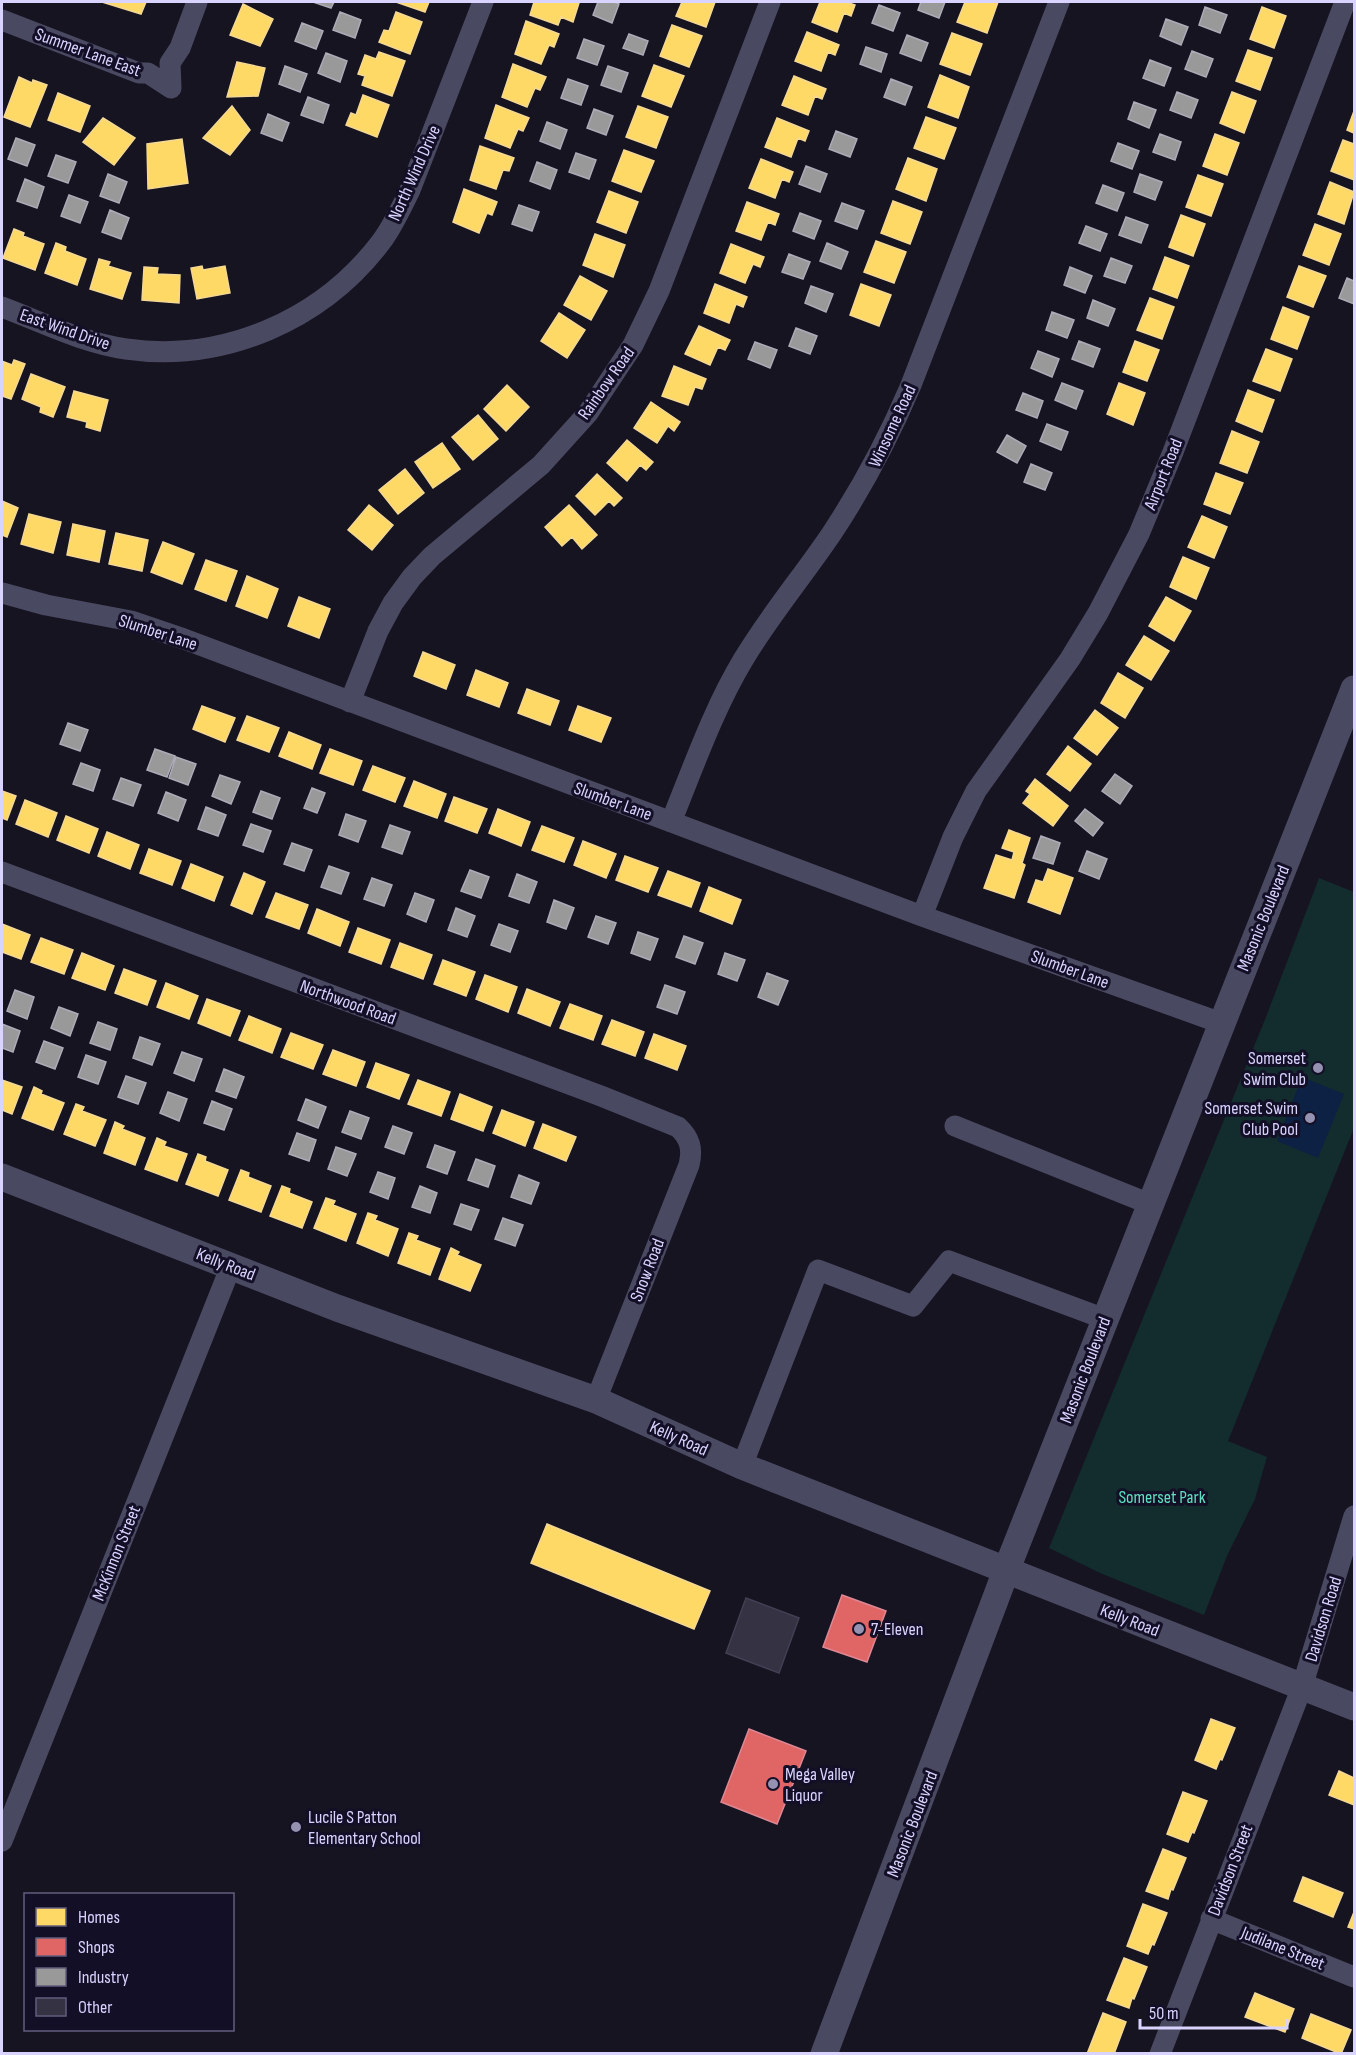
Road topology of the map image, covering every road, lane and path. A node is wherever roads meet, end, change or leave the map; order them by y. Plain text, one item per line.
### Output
1 (197, 2) edge
2 (483, 2) edge
3 (770, 2) edge
4 (1059, 2) edge
5 (1345, 2) edge
6 (2, 20) edge
7 (2, 307) edge
8 (200, 350) joint
9 (2, 594) edge
10 (1353, 699) edge
11 (350, 702) junction
12 (671, 822) junction
13 (2, 872) edge
14 (921, 916) junction
15 (1221, 1023) junction
16 (955, 1126) dead end
17 (688, 1139) joint
18 (2, 1177) edge
19 (1150, 1204) junction
20 (231, 1266) junction
21 (1105, 1318) junction
22 (596, 1401) junction
23 (741, 1466) junction
24 (1354, 1516) edge
25 (1006, 1571) junction
26 (1302, 1687) junction
27 (1354, 1707) edge
28 (2, 1841) edge
29 (1211, 1919) junction
30 (1354, 1977) edge
31 (824, 2054) edge
32 (1160, 2054) edge

1 - 6 street, Summer Lane East
2 - 8 street, North Wind Drive
3 - 11 street, Rainbow Road
4 - 12 street, Winsome Road
5 - 14 street, Airport Road
7 - 8 street, East Wind Drive
9 - 11 street, Slumber Lane
10 - 15 street, Masonic Boulevard
11 - 12 street, Slumber Lane
12 - 14 street, Slumber Lane
13 - 17 street, Northwood Road
14 - 15 street, Slumber Lane
15 - 19 street, Masonic Boulevard
16 - 19 street
17 - 22 street, Snow Road
18 - 20 street, Kelly Road
19 - 21 street, Masonic Boulevard
20 - 22 street, Kelly Road
20 - 28 street, McKinnon Street
21 - 23 street
21 - 25 street, Masonic Boulevard
22 - 23 street, Kelly Road
23 - 25 street, Kelly Road
24 - 26 street, Davidson Road
25 - 26 street, Kelly Road
25 - 31 street, Masonic Boulevard
26 - 27 street, Kelly Road
26 - 29 street, Davidson Street
29 - 30 street, Judilane Street
29 - 32 street, Davidson Street

